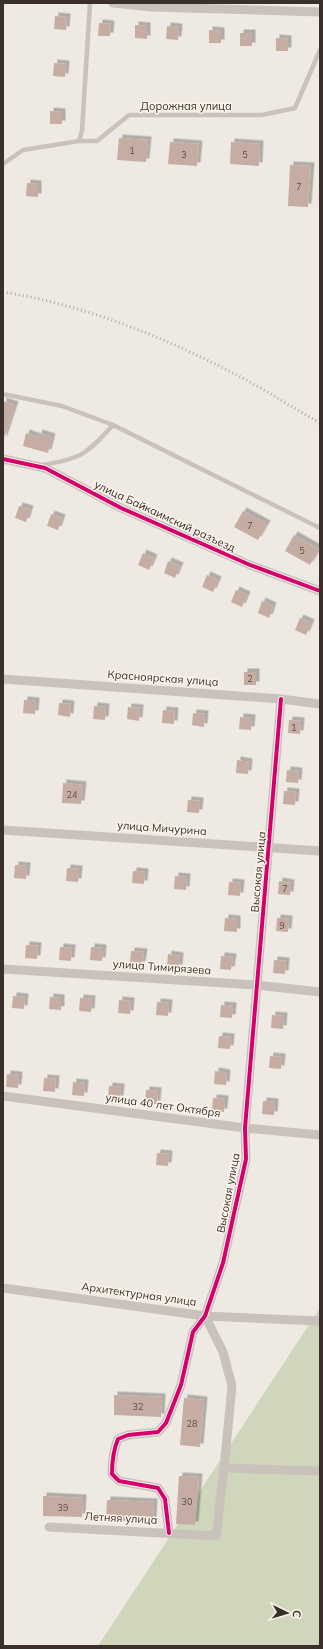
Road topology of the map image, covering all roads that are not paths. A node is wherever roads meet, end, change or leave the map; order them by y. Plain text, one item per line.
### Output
1 (90, 3) edge
2 (113, 3) edge
3 (152, 5) edge
4 (320, 12) edge
5 (320, 50) edge
6 (79, 141) junction
7 (3, 164) edge
8 (3, 394) edge
9 (113, 425) junction
10 (3, 459) edge
11 (36, 466) junction
12 (320, 528) edge
13 (320, 590) edge
14 (3, 679) edge
15 (281, 699) junction
16 (320, 704) edge
17 (3, 830) edge
18 (270, 847) junction
19 (320, 851) edge
20 (3, 969) edge
21 (256, 985) junction
22 (320, 992) edge
23 (3, 1096) edge
24 (245, 1128) junction
25 (320, 1135) edge
26 (3, 1288) edge
27 (205, 1316) junction
28 (320, 1321) edge
29 (224, 1468) junction
30 (320, 1471) edge
31 (49, 1526) dead end
32 (169, 1533) junction

1 - 6 lane
2 - 3 street
3 - 4 street
5 - 6 lane, Дорожная улица
6 - 7 lane, Дорожная улица
8 - 9 lane
9 - 11 lane
9 - 12 lane
10 - 11 street, улица Байкаимский разъезд
11 - 13 street, улица Байкаимский разъезд
14 - 15 street, Красноярская улица
15 - 16 street, Красноярская улица
15 - 18 street, Высокая улица
17 - 18 street, улица Мичурина
18 - 19 street, улица Мичурина
18 - 21 street, Высокая улица
20 - 21 street, улица Тимирязева
21 - 22 street, улица Тимирязева
21 - 24 street, Высокая улица
23 - 24 street, улица 40 лет Октября
24 - 25 street, улица 40 лет Октября
24 - 27 street, Высокая улица
26 - 27 street, Архитектурная улица
27 - 28 street, Архитектурная улица
27 - 29 street
27 - 32 street, Высокая улица
29 - 30 street
29 - 32 street, Летняя улица
31 - 32 street, Летняя улица

